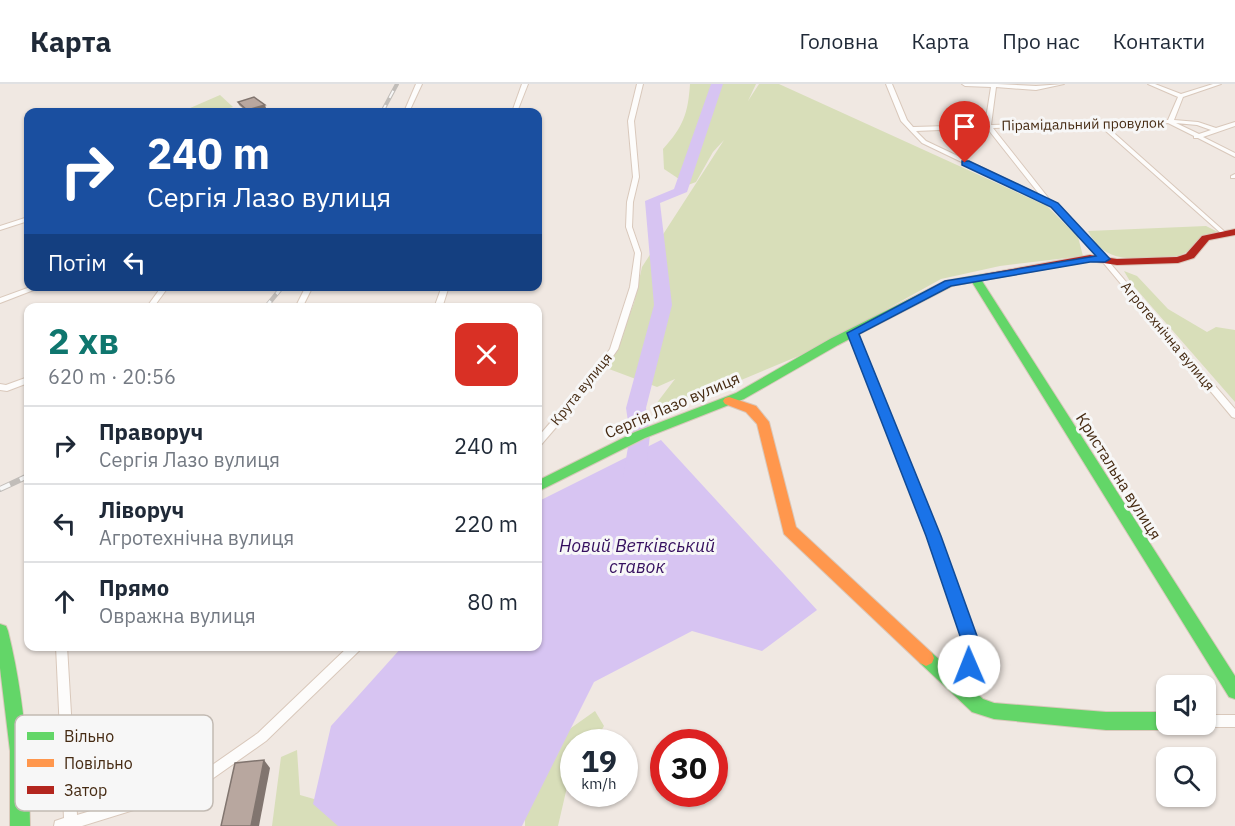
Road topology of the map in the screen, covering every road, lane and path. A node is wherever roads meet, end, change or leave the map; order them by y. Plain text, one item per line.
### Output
1 (419, 84) edge
2 (525, 84) edge
3 (640, 84) edge
4 (889, 84) edge
5 (965, 84) edge
6 (1062, 84) edge
7 (1151, 84) edge
8 (1218, 84) edge
9 (994, 85) edge
10 (1181, 96) junction
11 (408, 108) edge
12 (516, 108) edge
13 (1170, 122) junction
14 (1101, 124) junction
15 (1235, 124) edge
16 (988, 126) junction
17 (912, 129) junction
18 (1216, 130) junction
19 (1196, 137) junction
20 (1235, 155) edge
21 (1048, 201) junction
22 (24, 220) edge
23 (0, 228) edge
24 (1229, 233) edge
25 (1105, 259) junction
26 (975, 278) junction
27 (28, 291) edge
28 (162, 291) edge
29 (0, 301) edge
30 (153, 303) edge
31 (852, 333) junction
32 (24, 382) edge
33 (0, 387) edge
34 (729, 401) junction
35 (1235, 415) edge
36 (542, 438) edge
37 (542, 484) edge
38 (0, 631) edge
39 (61, 651) edge
40 (352, 651) edge
41 (958, 687) junction
42 (1235, 691) edge
43 (17, 715) edge
44 (63, 715) edge
45 (1156, 721) edge
46 (1216, 721) edge
47 (1235, 721) edge
48 (213, 772) edge
49 (110, 811) edge
50 (66, 824) edge

1 - 11 street
2 - 12 street
3 - 36 street, Крута вулиця
4 - 17 street
5 - 9 street
6 - 9 street
7 - 10 street
8 - 10 street
9 - 16 street
10 - 13 street
13 - 14 street, Пірамідальний провулок
13 - 18 street, Пірамідальний провулок
13 - 19 street
14 - 16 street, Пірамідальний провулок
14 - 24 street
15 - 18 street
16 - 17 street, Пірамідальний провулок
16 - 21 street, Агротехнічна вулиця
17 - 21 street
18 - 19 street
19 - 20 street
21 - 25 street, Агротехнічна вулиця
22 - 23 street
24 - 25 street, Сергія Лазо вулиця
25 - 26 street, Сергія Лазо вулиця
25 - 35 street, Агротехнічна вулиця
26 - 31 street, Сергія Лазо вулиця
26 - 42 street, Кристальна вулиця
27 - 29 street
28 - 30 street
31 - 34 street, Сергія Лазо вулиця
31 - 41 street
32 - 33 street
34 - 37 street, Сергія Лазо вулиця
34 - 41 street
38 - 43 street
39 - 44 street
40 - 48 street
41 - 45 street
46 - 47 street
49 - 50 street

